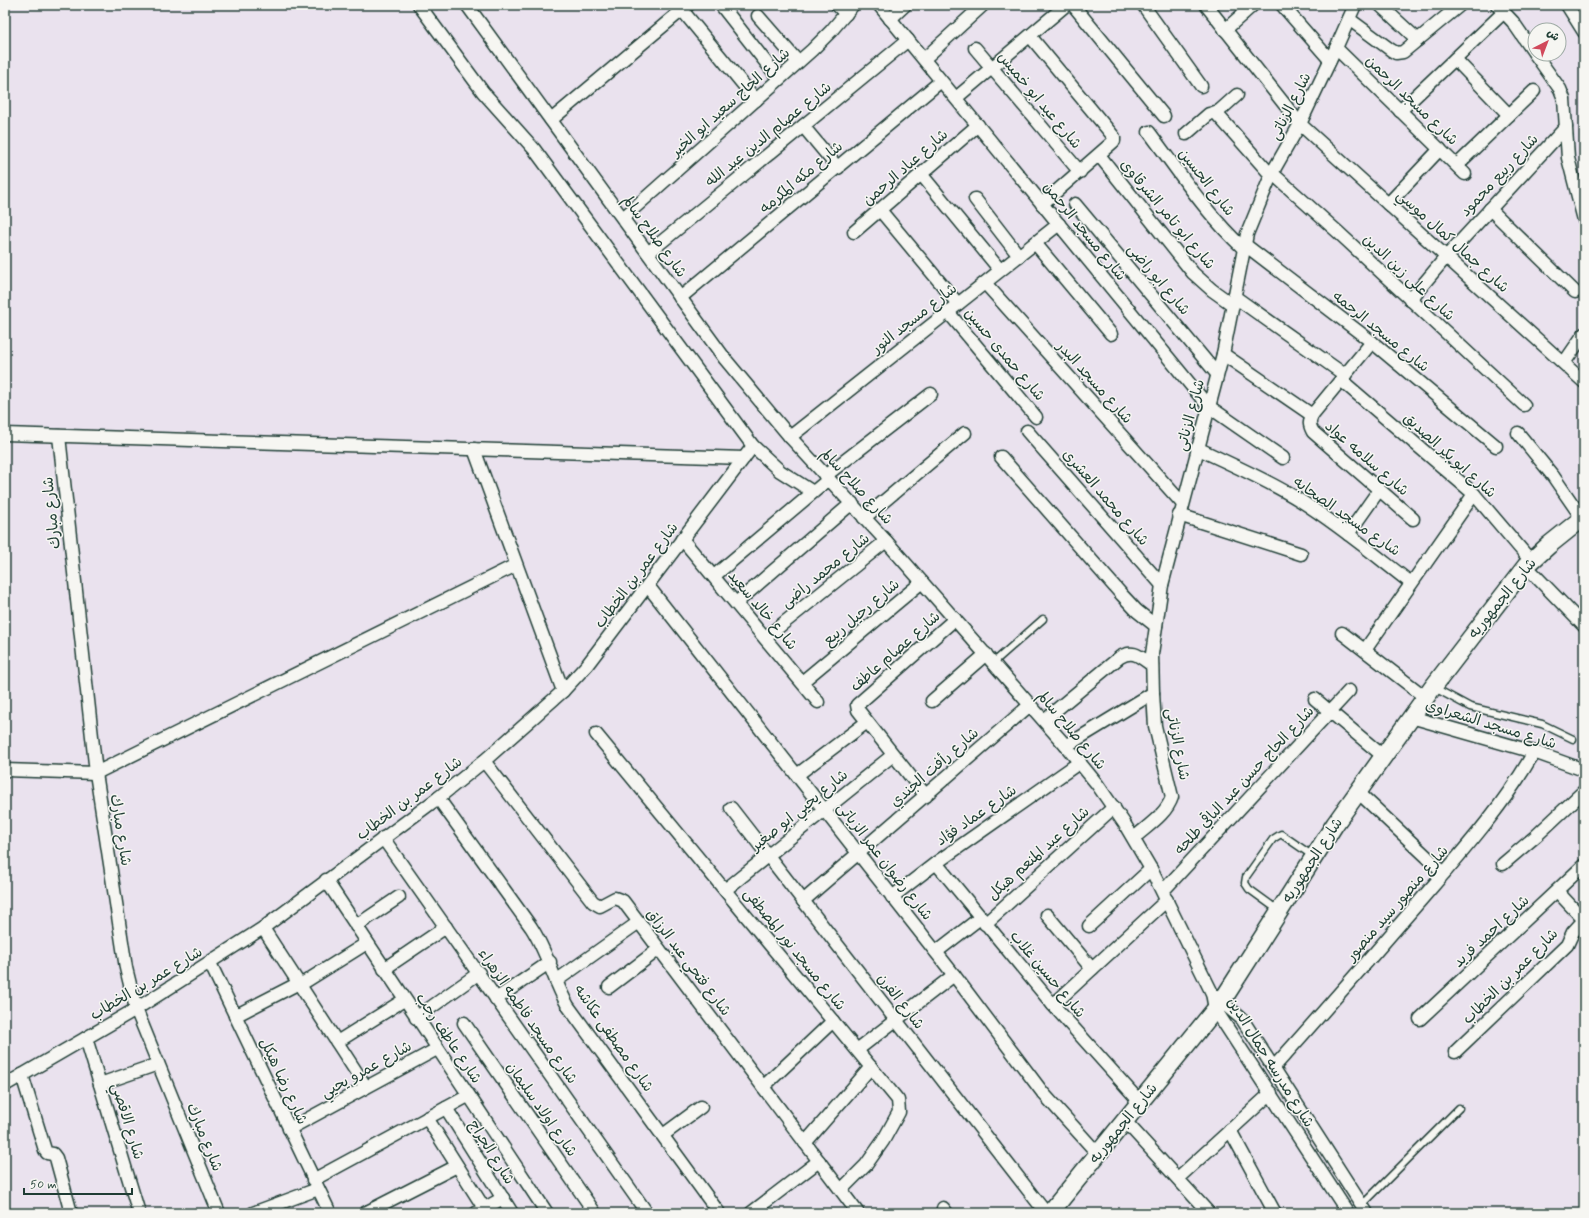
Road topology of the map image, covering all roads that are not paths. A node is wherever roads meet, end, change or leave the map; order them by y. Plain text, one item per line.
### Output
1 (419, 5) edge
2 (467, 5) edge
3 (721, 5) edge
4 (837, 5) edge
5 (879, 5) edge
6 (905, 5) edge
7 (983, 5) edge
8 (1066, 5) edge
9 (1073, 5) edge
10 (1143, 5) edge
11 (1206, 5) edge
12 (1252, 5) edge
13 (1282, 5) edge
14 (1355, 5) edge
15 (1380, 5) edge
16 (1460, 5) edge
17 (1567, 5) edge
18 (685, 7) edge
19 (1500, 8) edge
20 (850, 10) edge
21 (758, 16) dead end
22 (890, 19) junction
23 (1349, 19) junction
24 (1583, 29) edge
25 (1225, 30) junction
26 (1030, 36) junction
27 (908, 40) junction
28 (1418, 40) junction
29 (1527, 43) edge
30 (975, 48) dead end
31 (1336, 48) junction
32 (924, 59) junction
33 (1454, 59) junction
34 (1330, 60) junction
35 (798, 62) junction
36 (1541, 62) edge
37 (992, 68) junction
38 (779, 79) junction
39 (941, 81) junction
40 (1201, 86) dead end
41 (1534, 91) dead end
42 (1237, 95) dead end
43 (956, 98) junction
44 (756, 100) junction
45 (1400, 111) junction
46 (1215, 112) junction
47 (1509, 115) junction
48 (1164, 116) dead end
49 (551, 120) junction
50 (1300, 124) junction
51 (978, 125) junction
52 (803, 126) junction
53 (1566, 127) junction
54 (1148, 132) dead end
55 (1186, 134) dead end
56 (1440, 149) junction
57 (1099, 155) junction
58 (838, 168) junction
59 (1080, 172) junction
60 (921, 174) junction
61 (1271, 174) junction
62 (975, 199) dead end
63 (1042, 204) junction
64 (1075, 204) dead end
65 (1388, 204) junction
66 (1490, 209) junction
67 (880, 210) junction
68 (623, 218) junction
69 (1584, 220) edge
70 (1059, 224) junction
71 (854, 232) dead end
72 (1035, 243) junction
73 (1243, 246) junction
74 (648, 253) junction
75 (1019, 256) junction
76 (1446, 257) junction
77 (1000, 270) junction
78 (985, 283) junction
79 (1575, 292) dead end
80 (680, 298) junction
81 (1410, 300) junction
82 (1234, 301) junction
83 (953, 308) junction
84 (1111, 334) dead end
85 (1584, 334) edge
86 (1372, 342) junction
87 (1223, 354) junction
88 (1564, 363) junction
89 (1217, 374) junction
90 (1343, 377) junction
91 (1584, 382) edge
92 (931, 394) dead end
93 (1524, 405) dead end
94 (1208, 406) junction
95 (1312, 415) junction
96 (1036, 417) dead end
97 (1027, 431) dead end
98 (965, 433) dead end
99 (1518, 433) dead end
100 (5, 434) edge
101 (59, 436) junction
102 (790, 437) junction
103 (753, 446) junction
104 (1496, 446) dead end
105 (1197, 448) junction
106 (474, 449) junction
107 (1001, 457) dead end
108 (744, 458) junction
109 (1283, 458) dead end
110 (827, 478) junction
111 (1379, 490) junction
112 (813, 492) junction
113 (1474, 494) junction
114 (852, 503) junction
115 (1182, 503) junction
116 (1179, 515) junction
117 (864, 518) junction
118 (1413, 519) dead end
119 (1583, 519) edge
120 (1348, 534) junction
121 (682, 539) junction
122 (886, 541) junction
123 (1301, 554) dead end
124 (1528, 563) junction
125 (516, 565) junction
126 (714, 576) junction
127 (922, 582) junction
128 (1411, 583) junction
129 (1162, 584) junction
130 (648, 586) junction
131 (736, 603) junction
132 (955, 619) junction
133 (1043, 619) dead end
134 (1156, 626) junction
135 (1584, 626) edge
136 (1342, 633) dead end
137 (766, 638) junction
138 (1365, 650) junction
139 (990, 659) junction
140 (1152, 665) junction
141 (802, 682) junction
142 (563, 691) junction
143 (1349, 691) dead end
144 (1429, 692) junction
145 (1153, 693) junction
146 (1315, 699) dead end
147 (932, 701) dead end
148 (818, 702) dead end
149 (1030, 705) junction
150 (1330, 711) junction
151 (1411, 717) junction
152 (1044, 720) junction
153 (867, 722) junction
154 (596, 734) dead end
155 (1573, 739) dead end
156 (1066, 746) junction
157 (1534, 752) junction
158 (893, 755) junction
159 (1383, 756) junction
160 (484, 761) junction
161 (1080, 762) junction
162 (5, 770) edge
163 (1584, 770) edge
164 (96, 773) junction
165 (796, 775) junction
166 (1584, 791) edge
167 (1358, 792) junction
168 (926, 796) junction
169 (438, 798) junction
170 (1114, 807) junction
171 (731, 808) dead end
172 (824, 810) junction
173 (383, 838) junction
174 (1134, 838) junction
175 (858, 853) junction
176 (768, 856) junction
177 (1314, 856) junction
178 (936, 863) junction
179 (1503, 864) dead end
180 (1584, 865) edge
181 (1152, 869) junction
182 (1444, 872) junction
183 (326, 880) junction
184 (725, 890) junction
185 (1557, 891) junction
186 (1165, 896) junction
187 (399, 897) dead end
188 (892, 897) junction
189 (803, 901) junction
190 (1279, 911) junction
191 (1046, 915) dead end
192 (1584, 920) edge
193 (982, 921) junction
194 (639, 922) junction
195 (356, 926) junction
196 (446, 926) junction
197 (1089, 926) dead end
198 (263, 928) junction
199 (367, 944) junction
200 (659, 949) junction
201 (936, 952) junction
202 (550, 962) junction
203 (210, 963) junction
204 (384, 969) junction
205 (1092, 969) junction
206 (479, 973) junction
207 (954, 975) junction
208 (556, 981) junction
209 (299, 984) junction
210 (609, 987) dead end
211 (496, 998) junction
212 (404, 1000) junction
213 (1216, 1001) junction
214 (1053, 1005) junction
215 (136, 1009) junction
216 (235, 1016) junction
217 (416, 1018) junction
218 (896, 1020) junction
219 (1420, 1020) dead end
220 (834, 1021) junction
221 (464, 1023) dead end
222 (86, 1038) junction
223 (337, 1042) junction
224 (437, 1048) junction
225 (857, 1050) junction
226 (1455, 1052) dead end
227 (158, 1064) junction
228 (871, 1067) junction
229 (1274, 1067) junction
230 (22, 1075) junction
231 (100, 1084) junction
232 (5, 1085) edge
233 (366, 1087) junction
234 (763, 1087) junction
235 (1271, 1093) junction
236 (468, 1096) junction
237 (1140, 1102) junction
238 (701, 1107) dead end
239 (446, 1108) junction
240 (1460, 1108) dead end
241 (427, 1118) junction
242 (1125, 1121) junction
243 (289, 1129) junction
244 (1230, 1130) junction
245 (663, 1135) junction
246 (805, 1143) junction
247 (1098, 1154) junction
248 (819, 1161) junction
249 (457, 1166) junction
250 (1178, 1178) junction
251 (316, 1184) junction
252 (841, 1190) junction
253 (503, 1198) junction
254 (1364, 1209) edge
255 (480, 1211) edge
256 (1051, 1212) edge
257 (1208, 1212) dead end
258 (70, 1213) edge
259 (139, 1213) edge
260 (219, 1213) edge
261 (253, 1213) edge
262 (330, 1213) edge
263 (365, 1213) edge
264 (512, 1213) edge
265 (547, 1213) edge
266 (595, 1213) edge
267 (647, 1213) edge
268 (719, 1213) edge
269 (751, 1213) edge
270 (858, 1213) edge
271 (1275, 1213) edge
272 (1348, 1213) edge

1 - 103 street
2 - 49 street, شارع صلاح سالم
3 - 38 street
4 - 20 street
5 - 22 street, شارع مسجد الرحمن
6 - 22 street
7 - 32 street
8 - 26 street
9 - 48 street
10 - 40 street
11 - 25 street, شارع جمال كمال موسي
12 - 25 street
13 - 34 street
14 - 23 street, شارع الزناتى
15 - 28 street
16 - 28 street
17 - 24 street
18 - 44 street
18 - 49 street
19 - 29 street
19 - 33 street
20 - 35 street, شارع الحاج سعيد ابو الخير
21 - 35 street
22 - 27 street, شارع مسجد الرحمن
23 - 28 street
23 - 31 street, شارع الزناتى
25 - 50 street, شارع جمال كمال موسي
26 - 37 street
26 - 57 street
27 - 32 street, شارع مسجد الرحمن
27 - 52 street, شارع عصام الدين عبد الله
30 - 37 street, شارع عيد ابو خميس
31 - 34 street, شارع الزناتى
31 - 45 street, شارع مسجد الرحمن
32 - 39 street, شارع مسجد الرحمن
33 - 45 street
33 - 47 street
34 - 50 street, شارع الزناتى
35 - 38 street, شارع الحاج سعيد ابو الخير
36 - 53 street
37 - 43 street
37 - 59 street, شارع عيد ابو خميس
38 - 44 street, شارع الحاج سعيد ابو الخير
39 - 43 street, شارع مسجد الرحمن
39 - 58 street, شارع مكه المكرمه
41 - 47 street
42 - 46 street
43 - 51 street, شارع مسجد الرحمن
44 - 68 street, شارع الحاج سعيد ابو الخير
45 - 56 street, شارع مسجد الرحمن
46 - 55 street
46 - 61 street, شارع على زين الدين
47 - 56 street, شارع مسجد الرحمن
49 - 68 street, شارع صلاح سالم
50 - 61 street, شارع الزناتى
50 - 65 street, شارع جمال كمال موسي
51 - 60 street, شارع عباد الرحمن
51 - 63 street, شارع مسجد الرحمن
52 - 58 street
52 - 74 street, شارع عصام الدين عبد الله
53 - 66 street, شارع ربيع محمود
53 - 69 street
54 - 73 street, شارع الحسين
56 - 65 street
57 - 59 street
57 - 82 street, شارع ابو تامر الشرقاوى
58 - 80 street, شارع مكه المكرمه
59 - 63 street
60 - 67 street, شارع عباد الرحمن
60 - 77 street
61 - 73 street, شارع الزناتى
61 - 81 street, شارع على زين الدين
62 - 75 street
63 - 70 street, شارع مسجد الرحمن
64 - 89 street, شارع ابو راضى
65 - 76 street, شارع جمال كمال موسي
66 - 76 street, شارع ربيع محمود
66 - 79 street
67 - 71 street, شارع عباد الرحمن
67 - 83 street, شارع حمدى حسين
68 - 74 street, شارع صلاح سالم
70 - 72 street, شارع مسجد النور
70 - 94 street, شارع مسجد الرحمن
72 - 75 street, شارع مسجد النور
72 - 84 street
73 - 82 street, شارع الزناتى
73 - 86 street, شارع مسجد الرحمه
74 - 80 street, شارع صلاح سالم
75 - 77 street, شارع مسجد النور
76 - 81 street, شارع ربيع محمود
76 - 88 street, شارع جمال كمال موسي
77 - 78 street, شارع مسجد النور
78 - 83 street, شارع مسجد النور
78 - 115 street, شارع مسجد البدر
80 - 102 street, شارع صلاح سالم
81 - 93 street, شارع على زين الدين
82 - 87 street, شارع الزناتى
82 - 90 street, شارع ابو بكر الصديق
83 - 96 street, شارع حمدى حسين
83 - 102 street, شارع مسجد النور
85 - 88 street
86 - 90 street, شارع سلامه عواد
86 - 104 street, شارع مسجد الرحمه
87 - 89 street, شارع الزناتى
87 - 95 street
88 - 91 street, شارع جمال كمال موسي
89 - 94 street, شارع الزناتى
90 - 95 street, شارع سلامه عواد
90 - 113 street, شارع ابو بكر الصديق
92 - 110 street
94 - 105 street, شارع الزناتى
94 - 109 street, شارع مسجد الرحمن
95 - 111 street, شارع سلامه عواد
97 - 129 street, شارع محمد العشرى
98 - 117 street
99 - 119 street
100 - 101 street
101 - 106 street
101 - 164 street, شارع مبارك
102 - 110 street, شارع صلاح سالم
103 - 108 street, شارع عمر بن الخطاب
103 - 112 street
105 - 115 street, شارع الزناتى
105 - 120 street, شارع مسجد الصحابه
106 - 108 street
106 - 125 street
107 - 134 street
108 - 121 street, شارع عمر بن الخطاب
110 - 112 street
110 - 114 street, شارع صلاح سالم
111 - 118 street, شارع سلامه عواد
111 - 120 street
112 - 126 street
113 - 124 street, شارع ابو بكر الصديق
113 - 128 street
114 - 117 street, شارع صلاح سالم
114 - 131 street
115 - 116 street, شارع الزناتى
116 - 123 street
116 - 129 street, شارع الزناتى
117 - 122 street, شارع صلاح سالم
119 - 124 main road, شارع الجمهوريه
120 - 128 street, شارع مسجد الصحابه
121 - 126 street, شارع خالد سعيد
121 - 130 street, شارع عمر بن الخطاب
122 - 127 street, شارع صلاح سالم
122 - 137 street, شارع محمد راضى
124 - 135 street, شارع ابو بكر الصديق
124 - 144 main road, شارع الجمهوريه
125 - 142 street
125 - 164 street
126 - 131 street, شارع خالد سعيد
127 - 132 street, شارع صلاح سالم
127 - 141 street, شارع رحيل ربيع
128 - 138 street
129 - 134 street, شارع الزناتى
130 - 142 street, شارع عمر بن الخطاب
130 - 165 street, شارع رضوان عمر الزياتى
131 - 137 street, شارع خالد سعيد
132 - 139 street, شارع صلاح سالم
132 - 153 street, شارع عصام عاطف
133 - 139 lane
134 - 140 street, شارع الزناتى
136 - 138 street
137 - 141 street, شارع خالد سعيد
138 - 144 street
139 - 147 street
139 - 149 street, شارع صلاح سالم
140 - 145 street, شارع الزناتى
140 - 152 street
141 - 148 street, شارع خالد سعيد
142 - 160 street, شارع عمر بن الخطاب
143 - 150 street, شارع الحاج حسن عبد الباقي طلحه
144 - 151 main road, شارع الجمهوريه
144 - 155 lane
145 - 156 street
145 - 174 street, شارع الزناتى
146 - 150 street
149 - 152 street, شارع صلاح سالم
149 - 168 street, شارع رأفت الجندي
150 - 159 street
150 - 186 street, شارع الحاج حسن عبد الباقي طلحه
151 - 157 street, شارع مسجد الشعراوى
151 - 159 main road, شارع الجمهوريه
152 - 156 street, شارع صلاح سالم
153 - 158 street
153 - 165 street
154 - 184 street, شارع مسجد نور المصطفى
156 - 161 street, شارع صلاح سالم
157 - 163 street, شارع مسجد الشعراوى
157 - 182 street, شارع منصور سيد منصور
158 - 168 street
158 - 172 street, شارع يحيي ابو صغير
159 - 167 main road, شارع الجمهوريه
160 - 169 street, شارع عمر بن الخطاب
160 - 194 street, شارع فتحي عبد الرزاق
161 - 170 street, شارع صلاح سالم
161 - 178 street, شارع عماد فؤاد
162 - 164 street
164 - 215 street, شارع مبارك
165 - 172 street, شارع رضوان عمر الزياتى
166 - 179 street
167 - 177 main road, شارع الجمهوريه
167 - 182 street
168 - 175 street, شارع رأفت الجندي
169 - 173 street, شارع عمر بن الخطاب
169 - 202 street, شارع مصطفى عكاشه
170 - 174 street, شارع صلاح سالم
170 - 193 street, شارع عبد المنعم هيكل
171 - 176 street, شارع الفرن
172 - 175 street, شارع رضوان عمر الزياتى
172 - 176 street, شارع يحيي ابو صغير
173 - 183 street, شارع عمر بن الخطاب
173 - 196 street, شارع مسجد فاطمه الزهراء
174 - 181 street, شارع صلاح سالم
175 - 188 street, شارع رضوان عمر الزياتى
175 - 189 street, شارع رأفت الجندي
176 - 184 street, شارع يحيي ابو صغير
176 - 189 street, شارع الفرن
177 - 190 main road, شارع الجمهوريه
177 - 190 lane
178 - 188 street, شارع عماد فؤاد
178 - 193 street, شارع حسين غلاب
180 - 185 street, شارع احمد فريد
181 - 186 street, شارع صلاح سالم
181 - 197 street
182 - 229 street, شارع منصور سيد منصور
183 - 195 street, شارع عاطف رجب
183 - 198 street, شارع عمر بن الخطاب
184 - 220 street, شارع مسجد نور المصطفى
185 - 192 street
185 - 219 street, شارع احمد فريد
186 - 205 street, شارع الحاج حسن عبد الباقي طلحه
186 - 213 street, شارع صلاح سالم
187 - 195 street
188 - 201 street, شارع رضوان عمر الزياتى
189 - 218 street, شارع الفرن
190 - 213 main road, شارع الجمهوريه
191 - 205 street
192 - 226 street, شارع عمر بن الخطاب
193 - 201 street, شارع عبد المنعم هيكل
193 - 214 street, شارع حسين غلاب
194 - 200 street, شارع فتحي عبد الرزاق
194 - 208 street
195 - 199 street, شارع عاطف رجب
196 - 204 street
196 - 206 street, شارع مسجد فاطمه الزهراء
198 - 203 street, شارع عمر بن الخطاب
198 - 209 street
199 - 204 street, شارع عاطف رجب
199 - 209 street
200 - 210 street
200 - 234 street, شارع فتحي عبد الرزاق
201 - 207 street, شارع رضوان عمر الزياتى
202 - 208 street, شارع مصطفى عكاشه
202 - 211 street
203 - 215 street, شارع عمر بن الخطاب
203 - 216 street, شارع رضا هيكل
204 - 212 street, شارع عاطف رجب
205 - 214 street, شارع الحاج حسن عبد الباقي طلحه
206 - 211 street, شارع مسجد فاطمه الزهراء
206 - 217 street
207 - 218 street
207 - 247 street, شارع رضوان عمر الزياتى
208 - 245 street, شارع مصطفى عكاشه
209 - 216 street
209 - 223 street
211 - 267 street, شارع مسجد فاطمه الزهراء
212 - 217 street, شارع عاطف رجب
212 - 223 street
213 - 229 street, شارع مدرسه جمال الدين
213 - 235 street, شارع مدرسه جمال الدين
213 - 237 main road, شارع الجمهوريه
214 - 237 street, شارع حسين غلاب
215 - 222 street, شارع عمر بن الخطاب
215 - 227 street, شارع مبارك
216 - 243 street, شارع رضا هيكل
217 - 224 street, شارع عاطف رجب
218 - 225 street
218 - 256 street, شارع الفرن
220 - 225 street, شارع مسجد نور المصطفى
220 - 234 street
221 - 266 street, شارع اولاد سليمان
222 - 230 street, شارع عمر بن الخطاب
222 - 231 street, شارع الاقصي
223 - 233 street
224 - 233 street, شارع عمرو يحيي
224 - 236 street, شارع عاطف رجب
225 - 228 street, شارع مسجد نور المصطفى
227 - 231 street
227 - 260 street, شارع مبارك
228 - 246 street
228 - 252 street, شارع مسجد نور المصطفى
229 - 254 street, شارع مدرسه جمال الدين
230 - 232 street, شارع عمر بن الخطاب
230 - 258 street
231 - 259 street, شارع الاقصي
233 - 243 street, شارع عمرو يحيي
234 - 246 street, شارع فتحي عبد الرزاق
235 - 244 street
235 - 272 street, شارع مدرسه جمال الدين
236 - 239 street
236 - 265 street, شارع عاطف رجب
237 - 242 main road, شارع الجمهوريه
238 - 245 street
239 - 241 street
239 - 253 street, شارع الجراج
240 - 254 lane
241 - 249 street
241 - 251 street
242 - 247 main road, شارع الجمهوريه
242 - 250 street
243 - 251 street, شارع رضا هيكل
244 - 250 street
244 - 271 street
245 - 268 street, شارع مصطفى عكاشه
246 - 248 street, شارع فتحي عبد الرزاق
247 - 256 main road, شارع الجمهوريه
248 - 252 street, شارع فتحي عبد الرزاق
248 - 269 street
249 - 255 street
249 - 263 street
250 - 257 street
251 - 261 street
251 - 262 street, شارع رضا هيكل
252 - 270 street, شارع فتحي عبد الرزاق
253 - 255 street
253 - 264 street, شارع الجراج

